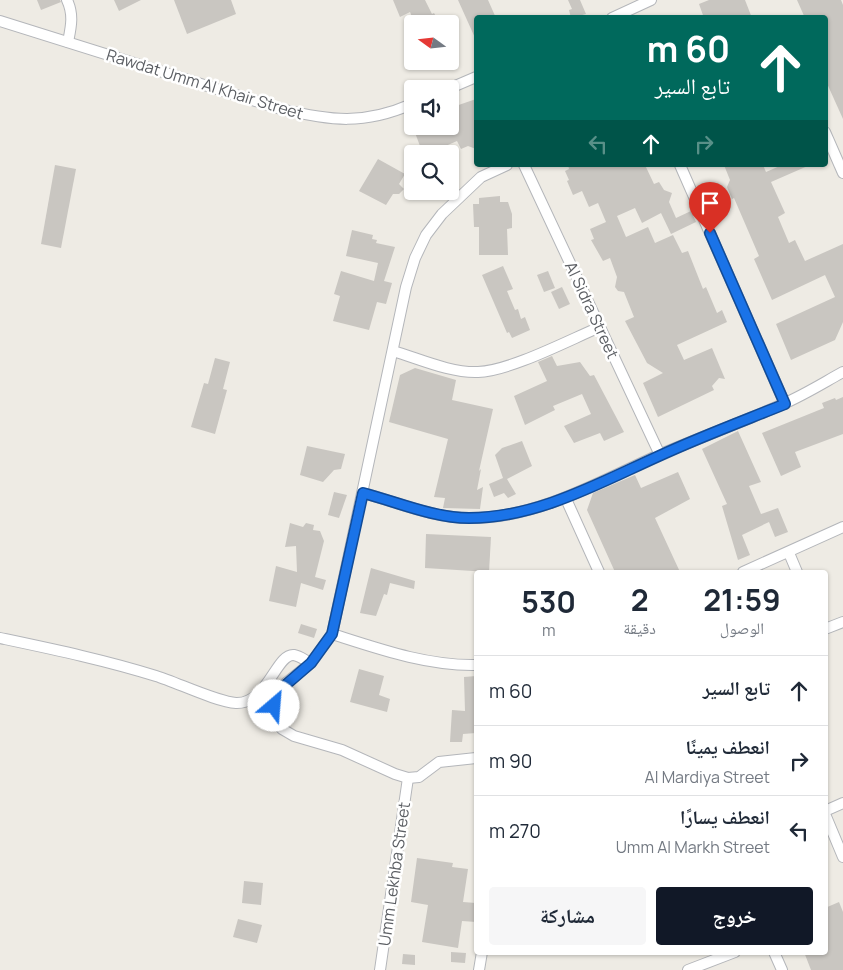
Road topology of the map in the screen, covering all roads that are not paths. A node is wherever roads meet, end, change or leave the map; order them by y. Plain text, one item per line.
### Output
1 (67, 0) edge
2 (651, 0) edge
3 (618, 15) edge
4 (0, 21) edge
5 (68, 42) junction
6 (474, 78) edge
7 (459, 84) edge
8 (404, 107) edge
9 (828, 139) edge
10 (502, 167) edge
11 (525, 167) edge
12 (681, 167) edge
13 (843, 173) edge
14 (600, 327) junction
15 (393, 351) junction
16 (843, 372) edge
17 (785, 404) junction
18 (660, 455) junction
19 (363, 493) junction
20 (566, 499) junction
21 (843, 527) edge
22 (789, 553) junction
23 (598, 570) edge
24 (748, 570) edge
25 (796, 570) edge
26 (843, 622) edge
27 (828, 628) edge
28 (332, 634) junction
29 (0, 638) edge
30 (311, 663) junction
31 (474, 666) edge
32 (474, 758) edge
33 (408, 778) junction
34 (843, 803) edge
35 (828, 811) edge
36 (828, 820) edge
37 (843, 857) edge
38 (482, 955) edge
39 (727, 955) edge
40 (775, 955) edge
41 (380, 970) edge
42 (479, 970) edge
43 (688, 970) edge
44 (782, 970) edge

1 - 5 street
2 - 3 street
4 - 5 street, Rawdat Umm Al Khair Street
5 - 8 street, Rawdat Umm Al Khair Street
6 - 7 street
9 - 13 street
10 - 15 street
11 - 14 street, Al Sidra Street
12 - 17 street
14 - 15 street
14 - 18 street, Al Sidra Street
15 - 19 street
16 - 17 street
17 - 18 street
18 - 20 street
19 - 20 street
19 - 28 street
20 - 23 street
21 - 22 street
22 - 24 street
22 - 25 street
26 - 27 street
28 - 30 street
28 - 31 street
29 - 30 street
30 - 33 street
32 - 33 street
33 - 41 street, Umm Lekhba Street
34 - 35 street
36 - 37 street
38 - 42 street
39 - 43 street
40 - 44 street

